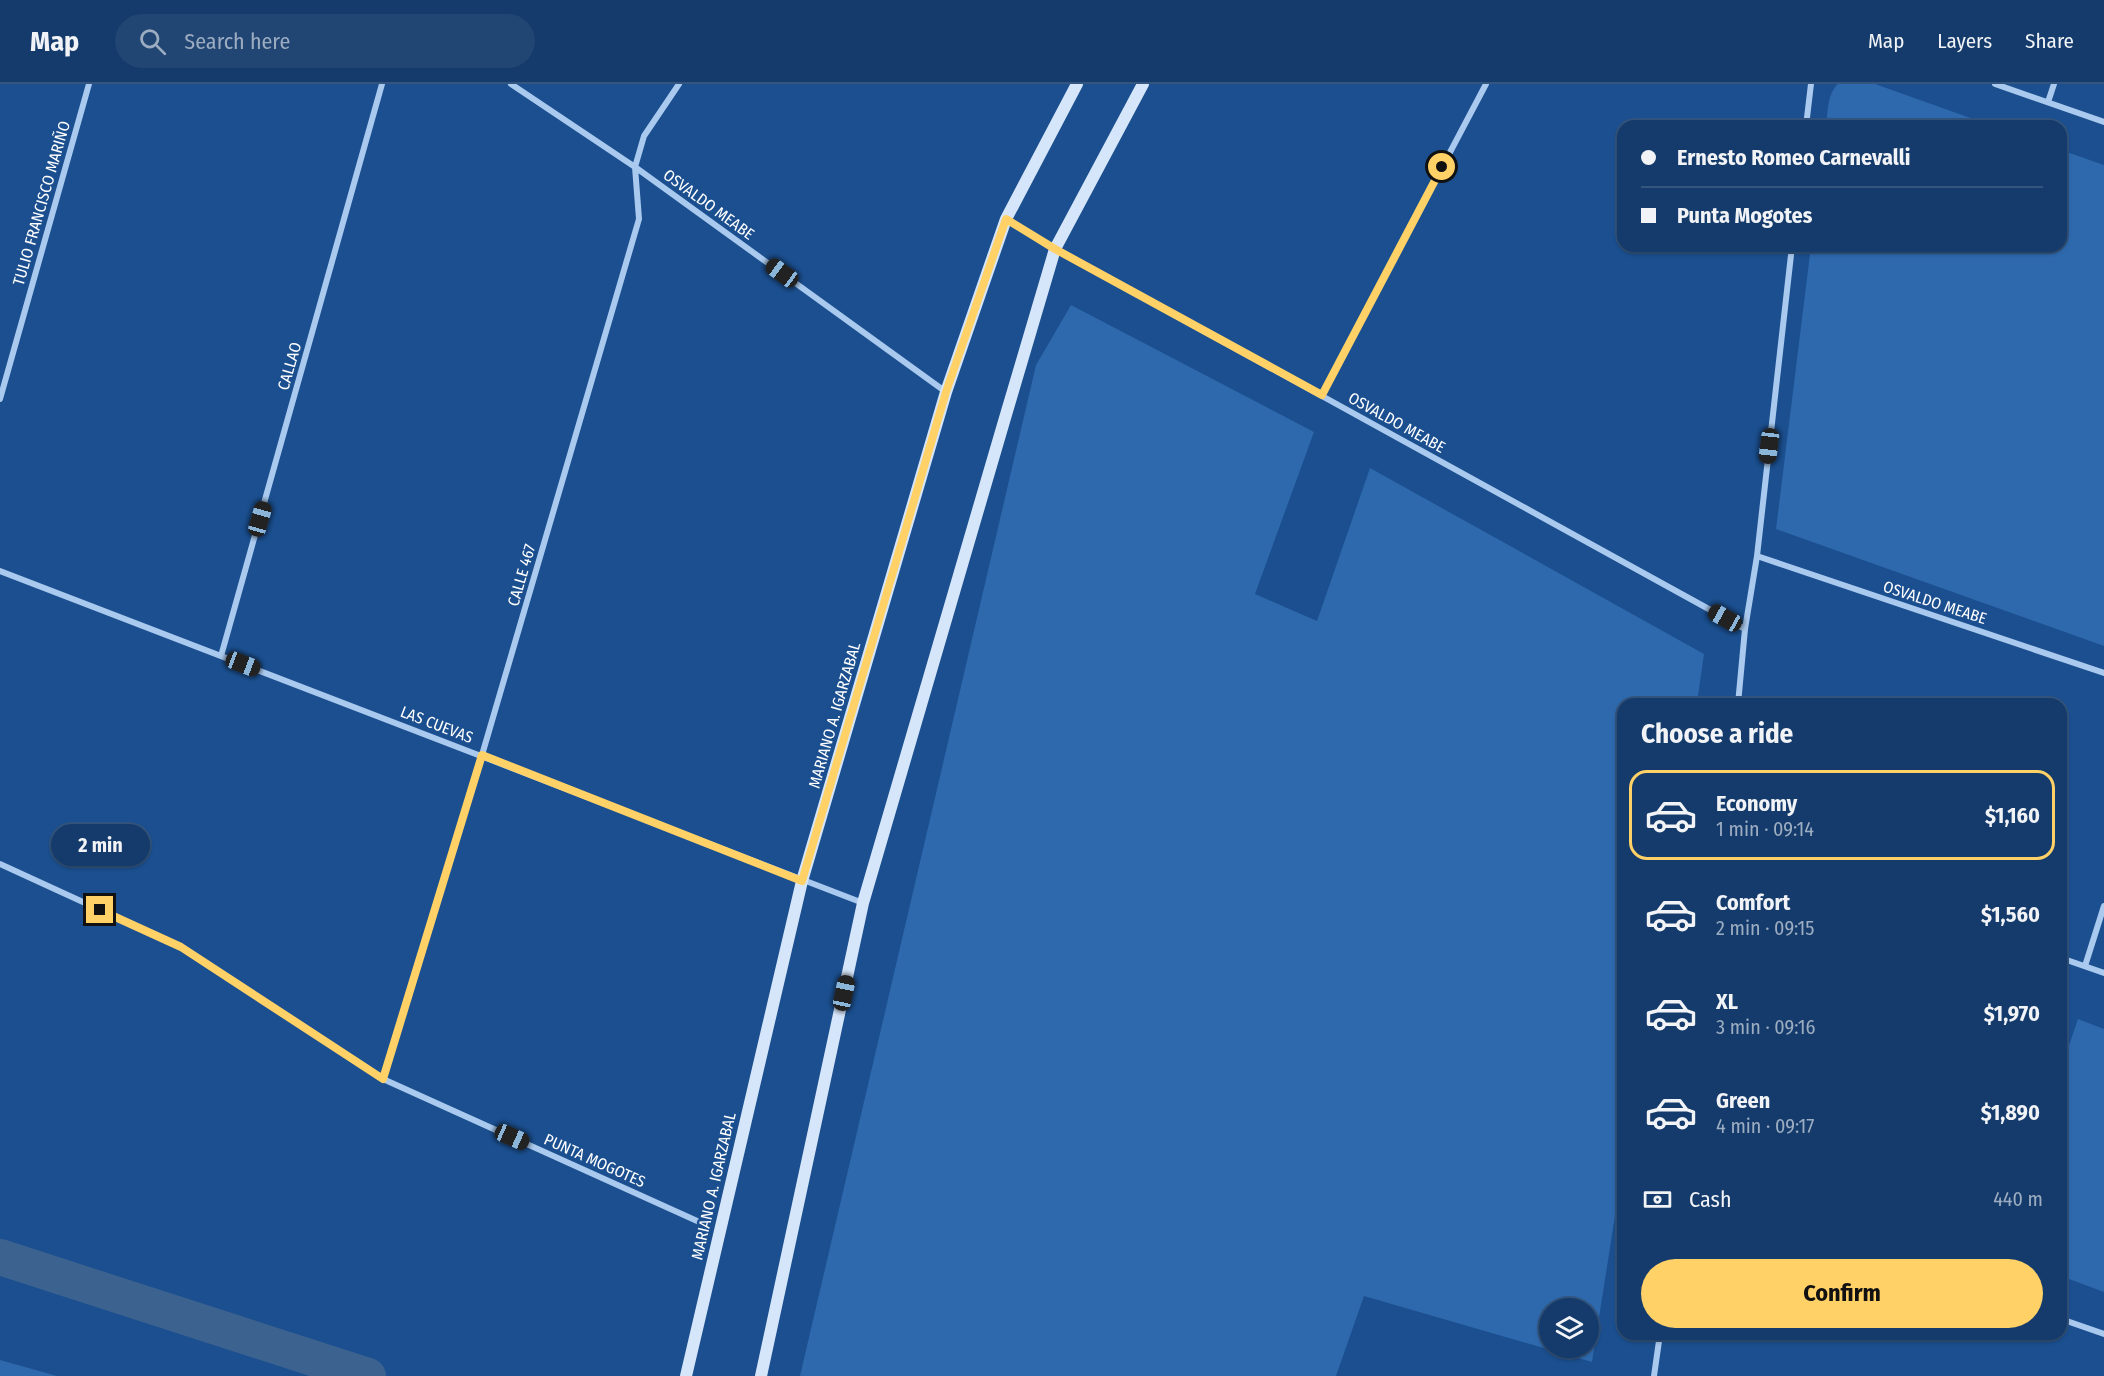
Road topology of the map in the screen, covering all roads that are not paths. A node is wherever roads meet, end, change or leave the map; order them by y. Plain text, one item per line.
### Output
1 (89, 84) edge
2 (382, 84) edge
3 (511, 84) edge
4 (679, 84) edge
5 (1077, 84) edge
6 (1143, 84) edge
7 (1486, 84) edge
8 (1810, 84) edge
9 (1995, 84) edge
10 (2054, 84) edge
11 (2048, 102) junction
12 (1807, 120) edge
13 (2104, 122) edge
14 (635, 167) junction
15 (1006, 219) junction
16 (1055, 249) junction
17 (1791, 252) edge
18 (946, 392) junction
19 (1322, 395) junction
20 (0, 399) edge
21 (1757, 556) junction
22 (0, 571) edge
23 (1745, 629) junction
24 (221, 656) junction
25 (2104, 673) edge
26 (1739, 698) edge
27 (482, 755) junction
28 (0, 864) edge
29 (802, 881) junction
30 (863, 903) junction
31 (2104, 906) edge
32 (2067, 960) edge
33 (2085, 966) junction
34 (2104, 973) edge
35 (383, 1079) junction
36 (706, 1225) dead end
37 (2067, 1321) edge
38 (2104, 1334) edge
39 (1659, 1340) edge
40 (686, 1376) edge
41 (761, 1376) edge
42 (1654, 1376) edge

1 - 20 street, TULIO FRANCISCO MARIÑO
2 - 24 street, CALLAO
3 - 14 street, OSVALDO MEABE
4 - 14 street, CALLE 467
5 - 15 main road, MARIANO A. IGARZABAL
6 - 16 main road
7 - 19 street
8 - 12 street
9 - 11 street
10 - 11 street
11 - 13 street
14 - 18 street, OSVALDO MEABE
14 - 27 street, CALLE 467
15 - 16 street, OSVALDO MEABE
15 - 18 main road, MARIANO A. IGARZABAL
16 - 19 street, OSVALDO MEABE
16 - 30 main road
17 - 21 street
18 - 29 main road, MARIANO A. IGARZABAL
19 - 23 street, OSVALDO MEABE
21 - 23 street
21 - 25 street, OSVALDO MEABE
22 - 24 street, LAS CUEVAS
23 - 26 street
24 - 27 street, LAS CUEVAS
27 - 29 street, LAS CUEVAS
27 - 35 street, CALLE 467
28 - 35 street, PUNTA MOGOTES
29 - 30 street, LAS CUEVAS
29 - 40 main road, MARIANO A. IGARZABAL
30 - 41 main road
31 - 33 street
32 - 33 street
33 - 34 street
35 - 36 street, PUNTA MOGOTES
37 - 38 street
39 - 42 street

